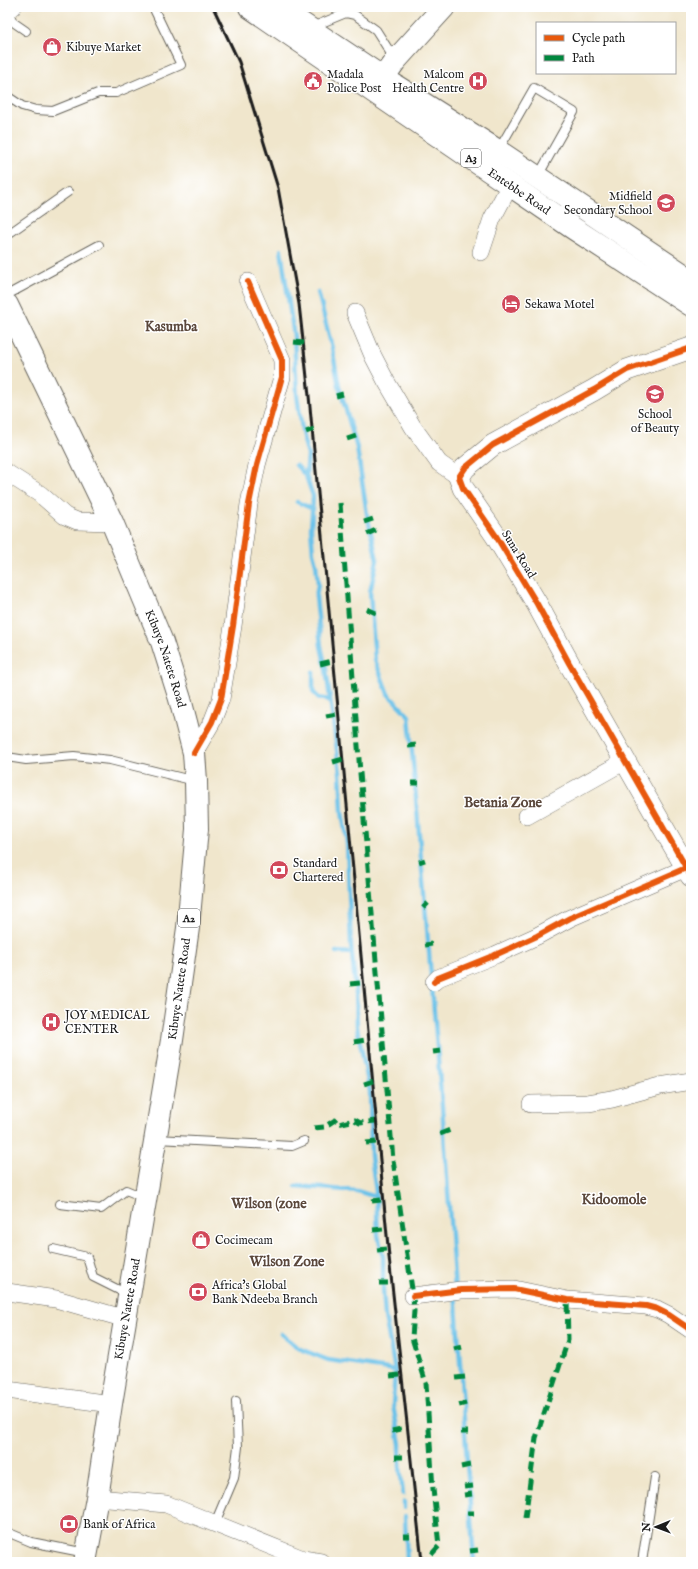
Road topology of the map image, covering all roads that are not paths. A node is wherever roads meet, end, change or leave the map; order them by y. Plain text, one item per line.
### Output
1 (153, 7) edge
2 (277, 7) edge
3 (444, 7) edge
4 (251, 8) edge
5 (9, 14) edge
6 (309, 28) junction
7 (26, 31) dead end
8 (389, 70) junction
9 (7, 96) edge
10 (498, 152) junction
11 (536, 178) junction
12 (510, 185) junction
13 (68, 192) dead end
14 (7, 235) edge
15 (99, 245) dead end
16 (481, 252) dead end
17 (691, 280) edge
18 (248, 282) dead end
19 (7, 295) edge
20 (7, 305) edge
21 (691, 305) edge
22 (355, 313) dead end
23 (691, 348) edge
24 (7, 473) edge
25 (459, 477) junction
26 (112, 522) junction
27 (194, 753) junction
28 (7, 757) edge
29 (625, 761) junction
30 (196, 781) junction
31 (527, 816) dead end
32 (689, 872) edge
33 (434, 982) dead end
34 (691, 1081) edge
35 (531, 1104) dead end
36 (156, 1139) junction
37 (304, 1141) dead end
38 (146, 1198) junction
39 (60, 1204) dead end
40 (53, 1249) dead end
41 (7, 1292) edge
42 (130, 1295) junction
43 (412, 1296) dead end
44 (126, 1319) junction
45 (691, 1330) edge
46 (7, 1390) edge
47 (236, 1401) dead end
48 (111, 1404) junction
49 (655, 1477) dead end
50 (98, 1498) junction
51 (215, 1523) junction
52 (7, 1532) edge
53 (86, 1557) edge
54 (321, 1562) edge
55 (642, 1562) edge

1 - 9 lane
2 - 6 main road, Entebbe Road / A3
3 - 8 main road
4 - 12 main road, Entebbe Road / A3
5 - 7 lane
6 - 8 main road, Entebbe Road / A3
6 - 8 lane
8 - 10 main road, Entebbe Road / A3
10 - 11 main road, Entebbe Road / A3
10 - 11 lane
11 - 17 main road, Entebbe Road / A3
12 - 16 street
12 - 21 main road, Entebbe Road / A3
13 - 14 lane
15 - 19 lane
18 - 27 street
20 - 26 main road, Kibuye Natete Road / A2
22 - 25 street
23 - 25 street
24 - 26 street
25 - 29 street, Suna Road
26 - 27 main road, Kibuye Natete Road / A2
27 - 30 main road, Kibuye Natete Road / A2
28 - 30 lane
29 - 31 street
29 - 32 street, Suna Road
30 - 36 main road, Kibuye Natete Road / A2
32 - 33 street
34 - 35 street
36 - 37 lane
36 - 38 main road, Kibuye Natete Road / A2
38 - 39 lane
38 - 42 main road, Kibuye Natete Road / A2
40 - 42 lane
41 - 44 street
42 - 44 main road, Kibuye Natete Road / A2
43 - 45 street
44 - 48 main road, Kibuye Natete Road / A2
46 - 48 street
47 - 51 lane
48 - 50 main road, Kibuye Natete Road / A2
49 - 55 lane
50 - 51 street
50 - 53 main road, Kibuye Natete Road / A2
51 - 54 street
52 - 53 lane

